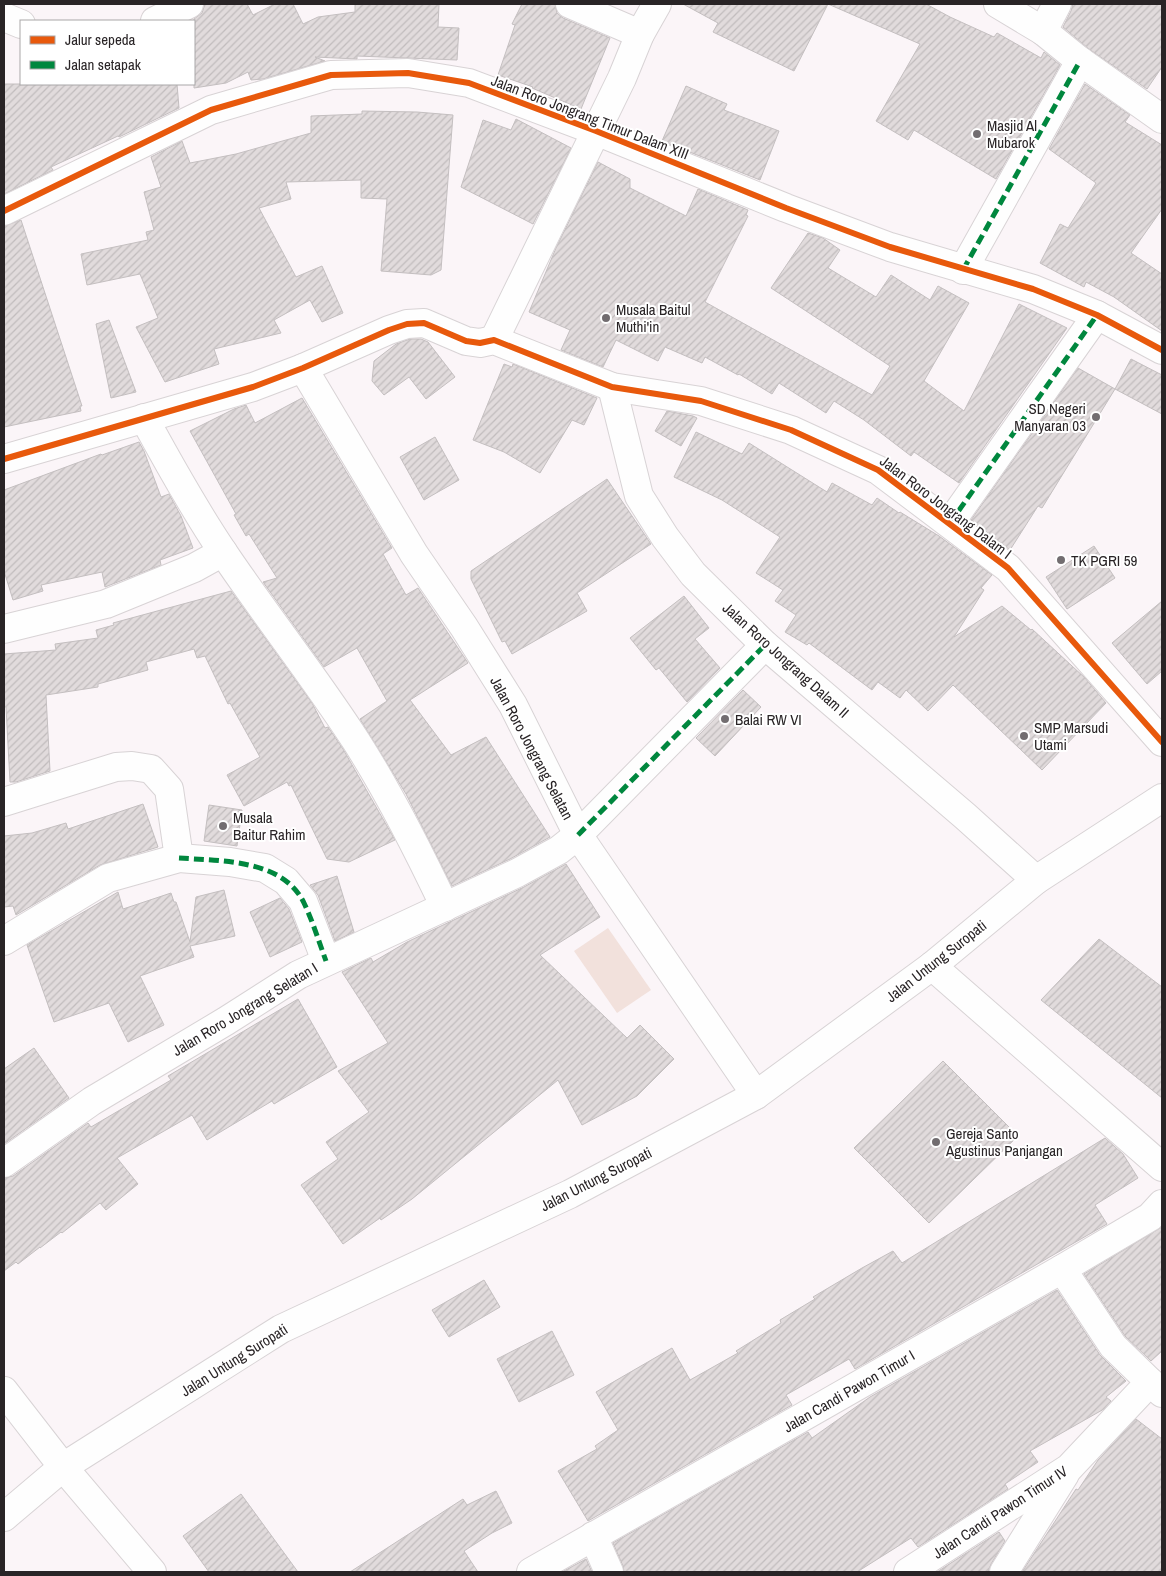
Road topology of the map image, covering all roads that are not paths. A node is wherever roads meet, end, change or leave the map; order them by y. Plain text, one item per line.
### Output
1 (189, 4) edge
2 (570, 4) edge
3 (657, 4) edge
4 (998, 4) edge
5 (1058, 4) edge
6 (4, 17) edge
7 (157, 20) edge
8 (20, 24) edge
9 (1043, 31) junction
10 (640, 34) junction
11 (1080, 61) junction
12 (1162, 119) edge
13 (596, 131) junction
14 (4, 211) edge
15 (963, 270) junction
16 (1097, 315) junction
17 (494, 340) junction
18 (1162, 350) edge
19 (304, 368) junction
20 (612, 387) junction
21 (144, 418) junction
22 (4, 459) edge
23 (950, 524) junction
24 (223, 552) junction
25 (4, 629) edge
26 (765, 645) junction
27 (1162, 742) edge
28 (1162, 798) edge
29 (4, 802) edge
30 (578, 835) junction
31 (179, 858) junction
32 (1036, 880) junction
33 (445, 907) junction
34 (4, 941) edge
35 (326, 962) junction
36 (932, 966) junction
37 (756, 1095) junction
38 (4, 1163) edge
39 (1162, 1167) edge
40 (1162, 1204) edge
41 (1062, 1269) junction
42 (1156, 1388) edge
43 (4, 1391) edge
44 (64, 1467) junction
45 (1069, 1468) junction
46 (4, 1517) edge
47 (594, 1536) junction
48 (152, 1572) edge
49 (531, 1572) edge
50 (609, 1572) edge
51 (908, 1572) edge
52 (1004, 1572) edge

1 - 7 street
2 - 10 street
3 - 10 street
4 - 9 street
5 - 9 street
6 - 8 street
9 - 11 street
10 - 13 street
11 - 12 street
11 - 15 street
13 - 14 street, Jalan Roro Jongrang Timur Dalam XIII
13 - 15 street, Jalan Roro Jongrang Timur Dalam XIII
13 - 17 street
15 - 16 street, Jalan Roro Jongrang Timur Dalam XIII
16 - 18 street, Jalan Roro Jongrang Timur Dalam XIII
16 - 23 street
17 - 19 street, Jalan Roro Jongrang Dalam I
17 - 20 street, Jalan Roro Jongrang Dalam I
19 - 21 street
19 - 30 street, Jalan Roro Jongrang Selatan
20 - 23 street, Jalan Roro Jongrang Dalam I
20 - 26 street, Jalan Roro Jongrang Dalam II
21 - 22 street
21 - 24 street
23 - 27 street, Jalan Roro Jongrang Dalam I
24 - 25 street
24 - 33 street
26 - 30 street, Jalan Roro Jongrang Selatan I
26 - 32 street, Jalan Roro Jongrang Dalam II
28 - 32 street, Jalan Untung Suropati
29 - 31 street
30 - 33 street, Jalan Roro Jongrang Selatan I
30 - 37 street, Jalan Roro Jongrang Selatan
31 - 34 street
31 - 35 street
32 - 36 street, Jalan Untung Suropati
33 - 35 street, Jalan Roro Jongrang Selatan I
35 - 38 street, Jalan Roro Jongrang Selatan I
36 - 37 street, Jalan Untung Suropati
36 - 39 street
37 - 44 street, Jalan Untung Suropati
40 - 41 street, Jalan Candi Pawon Timur I
41 - 42 street
41 - 47 street, Jalan Candi Pawon Timur I
42 - 45 street, Jalan Candi Pawon Timur IV
43 - 44 street
44 - 46 street, Jalan Untung Suropati
44 - 48 street
45 - 51 street, Jalan Candi Pawon Timur IV
45 - 52 street
47 - 49 street, Jalan Candi Pawon Timur I
47 - 50 street

